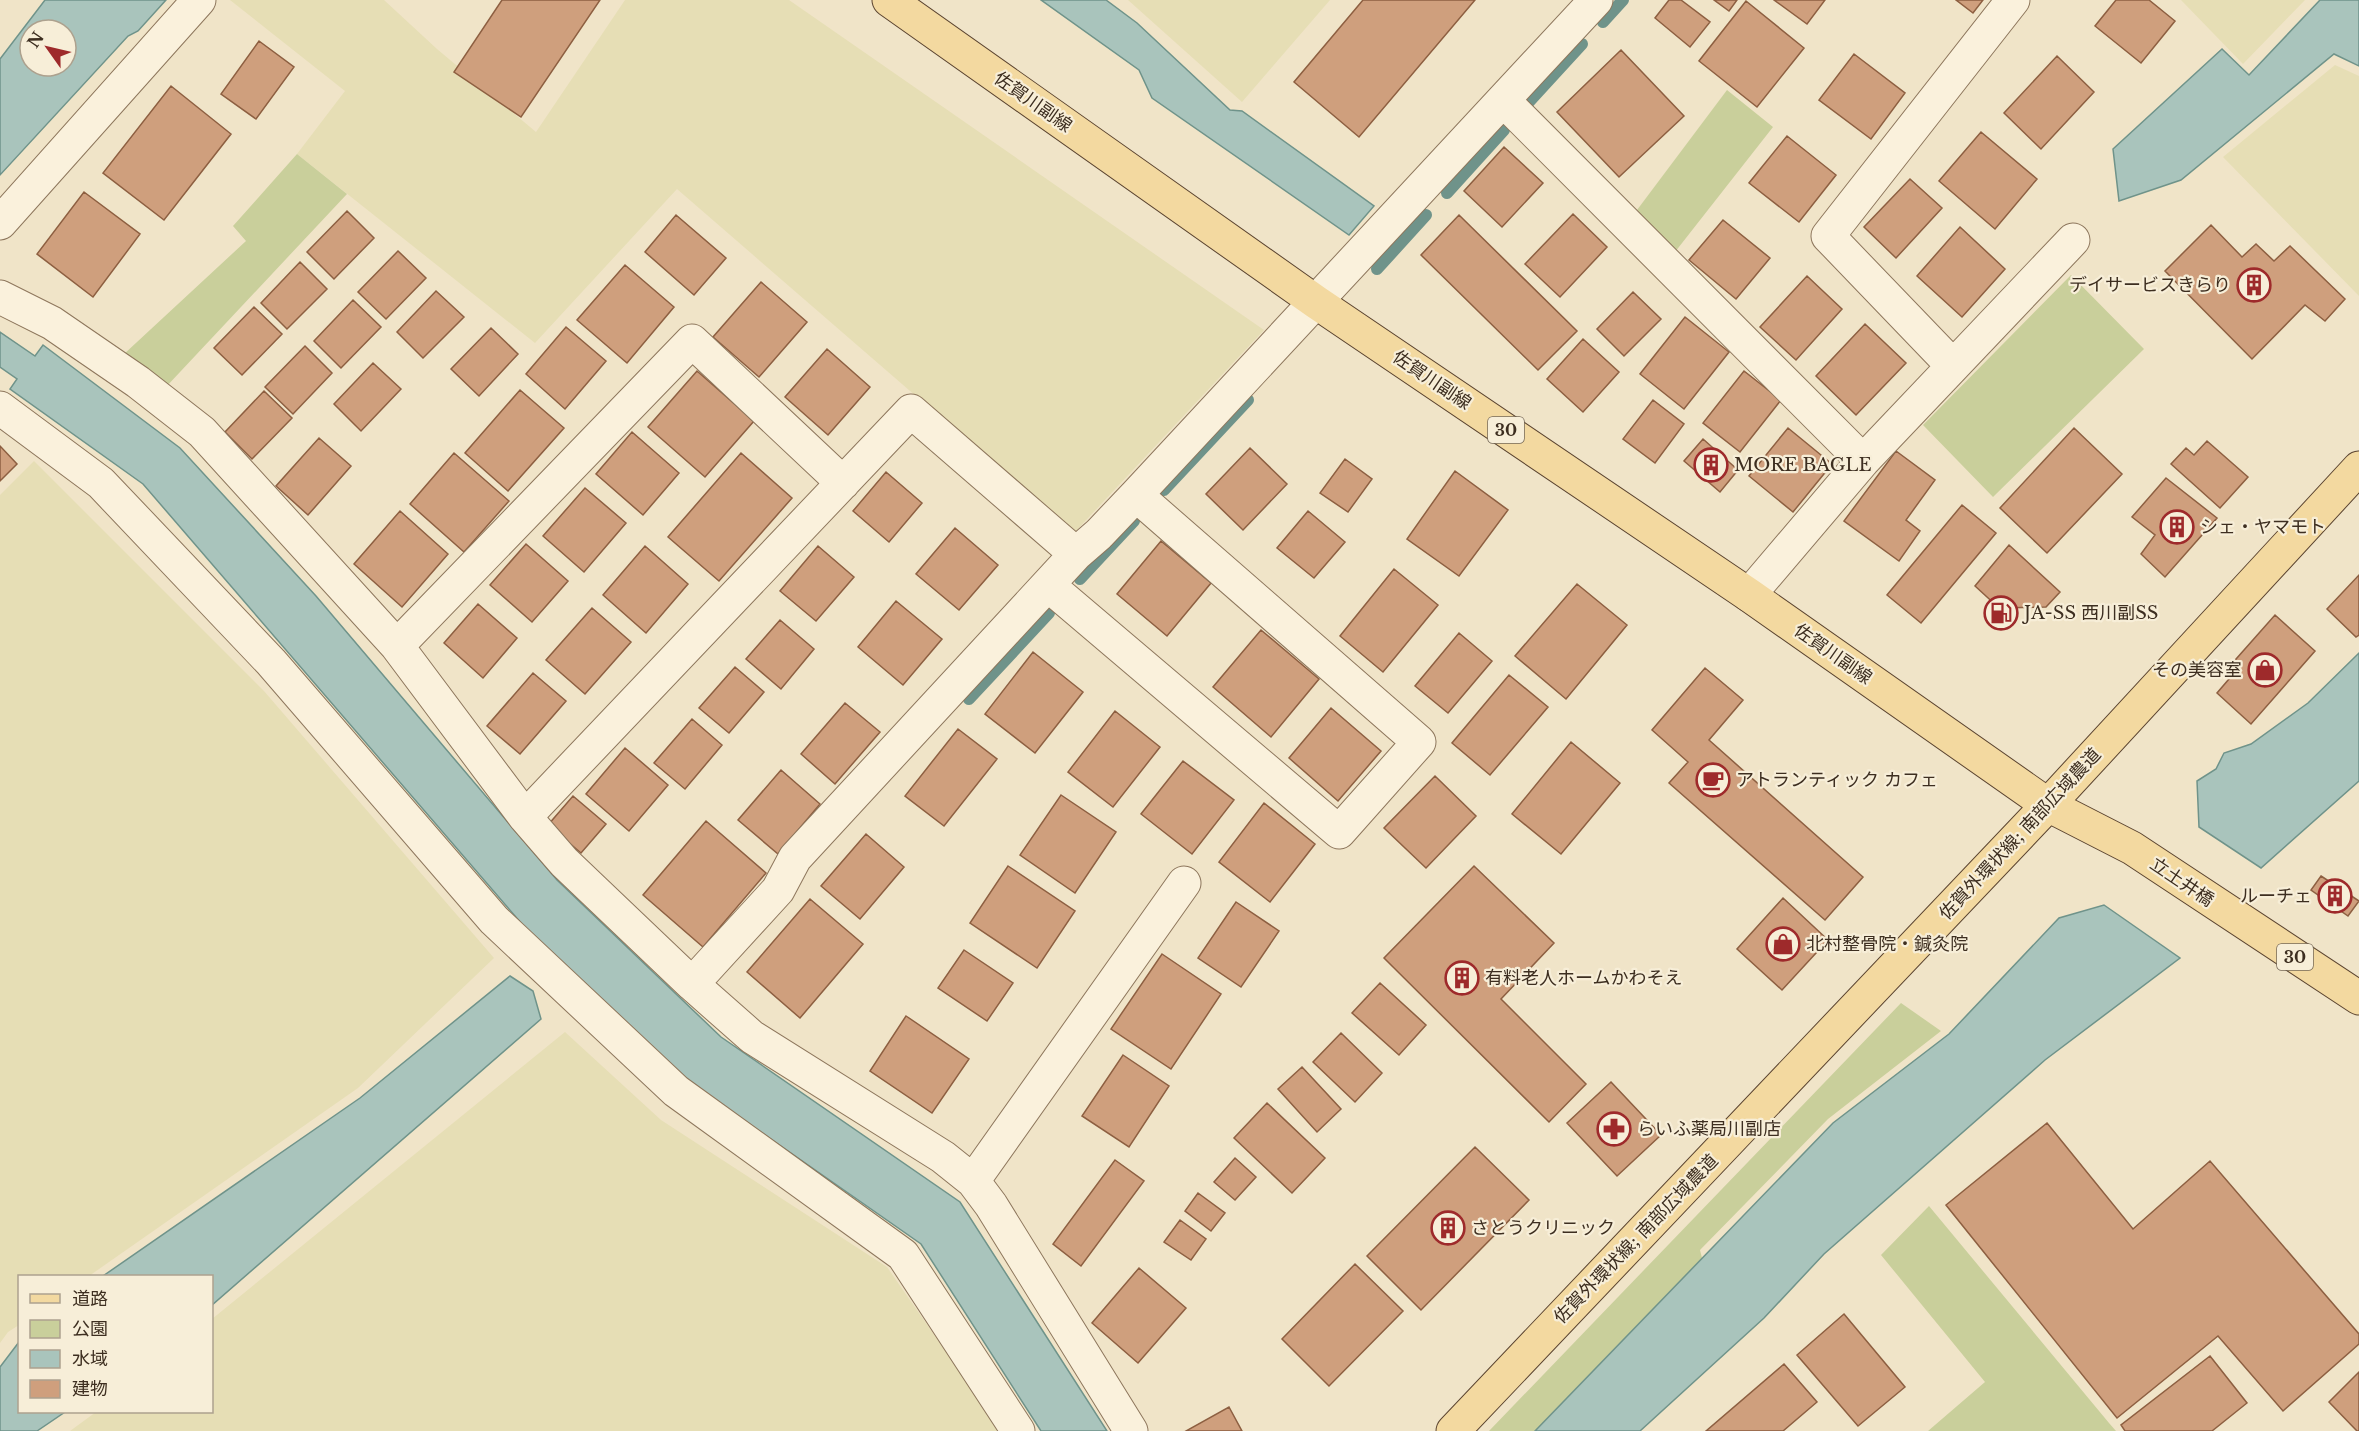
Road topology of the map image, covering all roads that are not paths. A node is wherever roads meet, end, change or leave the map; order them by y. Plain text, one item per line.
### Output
1 (199, 0) edge
2 (889, 0) edge
3 (1596, 0) edge
4 (2013, 0) edge
5 (1503, 100) junction
6 (0, 223) edge
7 (2073, 240) dead end
8 (0, 297) edge
9 (1316, 302) junction
10 (1952, 365) junction
11 (0, 408) edge
12 (1863, 460) junction
13 (2359, 468) edge
14 (843, 483) junction
15 (1136, 495) junction
16 (1077, 554) junction
17 (1048, 585) junction
18 (1749, 595) junction
19 (397, 646) junction
20 (2048, 805) junction
21 (525, 817) junction
22 (2132, 848) joint
23 (1184, 883) dead end
24 (692, 984) junction
25 (2359, 998) edge
26 (973, 1181) junction
27 (1018, 1431) edge
28 (1131, 1431) edge
29 (1453, 1431) edge

1 - 6 street
2 - 9 main road, 佐賀川副線 / 30
3 - 5 street
4 - 10 street
5 - 9 street
5 - 12 street
7 - 10 street
8 - 19 street
9 - 15 street
9 - 18 main road, 佐賀川副線 / 30
10 - 12 street
11 - 27 street
12 - 18 street
13 - 20 main road, 佐賀外環状線; 南部広域農道
14 - 16 street
14 - 19 street
14 - 21 street
15 - 16 street
15 - 17 street
16 - 17 street
17 - 24 street
18 - 20 main road, 佐賀川副線 / 30
19 - 21 street
20 - 22 main road, 佐賀川副線 / 30
20 - 29 main road, 佐賀外環状線; 南部広域農道
21 - 24 street
22 - 25 main road, 立土井橋 / 30
23 - 26 street
24 - 26 street
26 - 28 street

